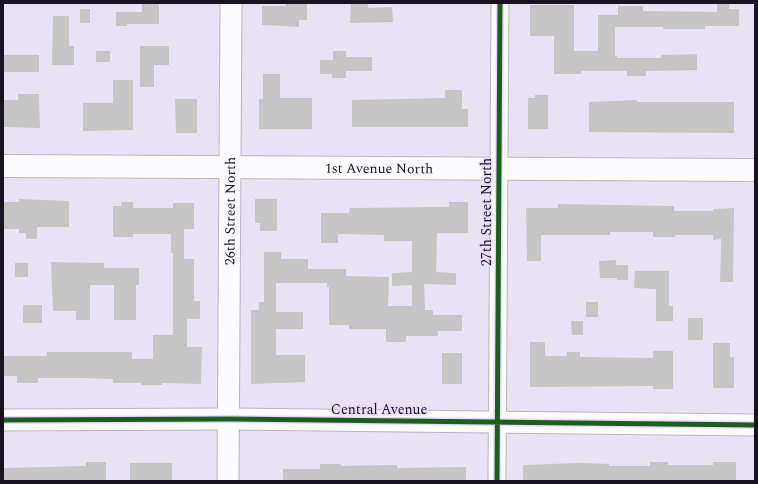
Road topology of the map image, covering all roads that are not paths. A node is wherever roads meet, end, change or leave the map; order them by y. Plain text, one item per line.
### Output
1 (231, 3) edge
2 (500, 3) edge
3 (3, 166) edge
4 (231, 168) junction
5 (499, 169) junction
6 (755, 170) edge
7 (3, 420) edge
8 (229, 420) junction
9 (497, 422) junction
10 (755, 425) edge
11 (228, 481) edge
12 (497, 481) edge

1 - 4 street, 26th Street North
2 - 5 street, 27th Street North
3 - 4 main road, 1st Avenue North
4 - 5 main road, 1st Avenue North
4 - 8 street, 26th Street North
5 - 6 main road, 1st Avenue North
5 - 9 street, 27th Street North
7 - 8 street, Central Avenue
8 - 9 street, Central Avenue
8 - 11 street, 26th Street North
9 - 10 street, Central Avenue
9 - 12 street, 27th Street North

